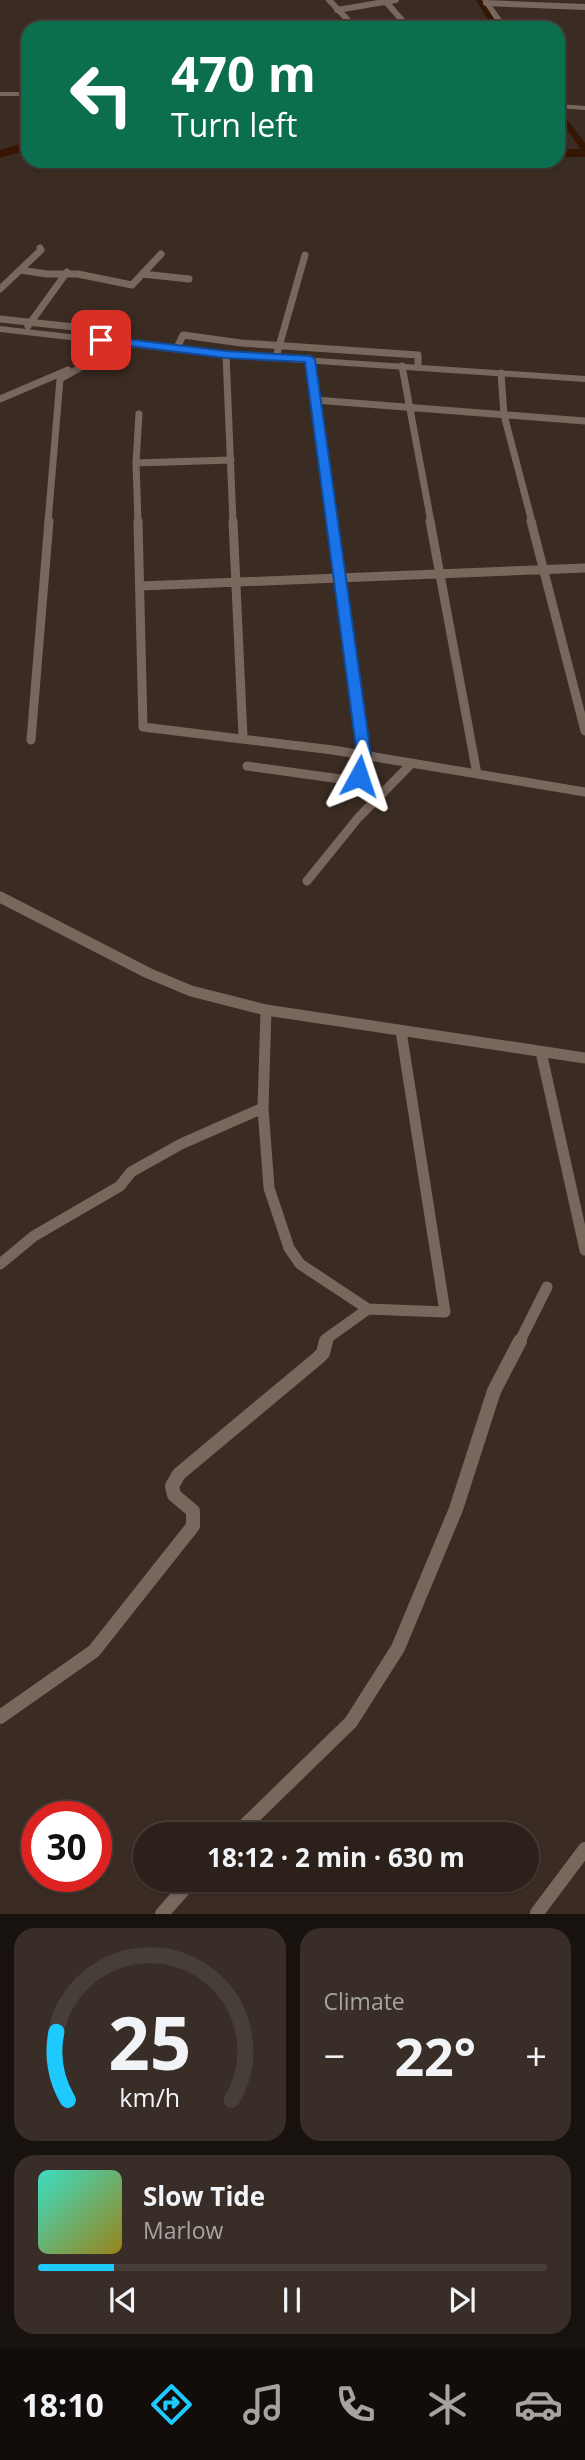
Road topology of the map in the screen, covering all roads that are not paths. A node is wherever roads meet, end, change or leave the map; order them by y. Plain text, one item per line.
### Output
1 (330, 0) edge
2 (396, 0) edge
3 (486, 1) edge
4 (386, 2) junction
5 (585, 7) edge
6 (337, 10) junction
7 (345, 21) edge
8 (403, 21) edge
9 (499, 21) edge
10 (0, 94) edge
11 (21, 94) edge
12 (565, 105) edge
13 (585, 108) edge
14 (40, 248) dead end
15 (161, 254) dead end
16 (305, 255) dead end
17 (20, 270) junction
18 (67, 272) junction
19 (142, 274) junction
20 (189, 279) dead end
21 (0, 289) edge
22 (0, 319) edge
23 (28, 327) junction
24 (0, 329) edge
25 (111, 331) dead end
26 (123, 342) junction
27 (278, 346) junction
28 (177, 348) junction
29 (110, 351) junction
30 (226, 355) junction
31 (276, 357) junction
32 (310, 359) junction
33 (402, 366) junction
34 (418, 367) junction
35 (501, 373) junction
36 (585, 379) edge
37 (0, 399) edge
38 (315, 400) junction
39 (409, 406) junction
40 (139, 414) dead end
41 (504, 415) junction
42 (585, 421) edge
43 (231, 460) junction
44 (136, 463) junction
45 (585, 568) edge
46 (544, 570) junction
47 (440, 574) junction
48 (340, 578) junction
49 (236, 583) junction
50 (139, 586) junction
51 (585, 731) edge
52 (243, 737) junction
53 (31, 740) dead end
54 (364, 755) junction
55 (412, 763) junction
56 (247, 766) dead end
57 (477, 774) junction
58 (585, 792) edge
59 (307, 881) dead end
60 (0, 897) edge
61 (266, 1010) junction
62 (401, 1031) junction
63 (541, 1052) junction
64 (585, 1058) edge
65 (264, 1108) junction
66 (585, 1250) edge
67 (0, 1264) edge
68 (547, 1287) dead end
69 (368, 1309) junction
70 (0, 1717) edge
71 (248, 1822) edge
72 (585, 1849) edge
73 (181, 1892) edge
74 (537, 1913) edge
75 (162, 1914) edge

1 - 6 street
2 - 4 street
3 - 5 street
3 - 9 street
4 - 6 street
4 - 8 street
6 - 7 street
10 - 11 street
12 - 13 street
14 - 17 street
15 - 19 street
16 - 27 street
17 - 18 street
17 - 21 street
18 - 19 street
18 - 23 street
19 - 20 street
22 - 23 street
23 - 24 street
23 - 25 street
23 - 26 street
26 - 28 street
26 - 29 street
27 - 28 street
27 - 31 street
27 - 34 street
28 - 30 street
29 - 37 street
29 - 53 street
30 - 31 street
30 - 43 street
31 - 32 street
32 - 33 street
32 - 38 street
33 - 34 street
33 - 39 street
34 - 35 street
35 - 36 street
35 - 41 street
38 - 39 street
38 - 48 street
39 - 41 street
39 - 47 street
40 - 44 street
41 - 42 street
41 - 46 street
43 - 44 street
43 - 49 street
44 - 50 street
45 - 46 street
46 - 47 street
46 - 51 street
47 - 48 street
47 - 57 street
48 - 49 street
48 - 54 street
49 - 50 street
49 - 52 street
50 - 52 street
52 - 54 street
54 - 55 street
54 - 56 street
55 - 57 street
55 - 59 street
57 - 58 street
60 - 61 street
61 - 62 street
61 - 65 street
62 - 63 street
62 - 69 street
63 - 64 street
63 - 66 street
65 - 67 street
65 - 69 street
68 - 71 street
69 - 70 street
72 - 74 street
73 - 75 street

